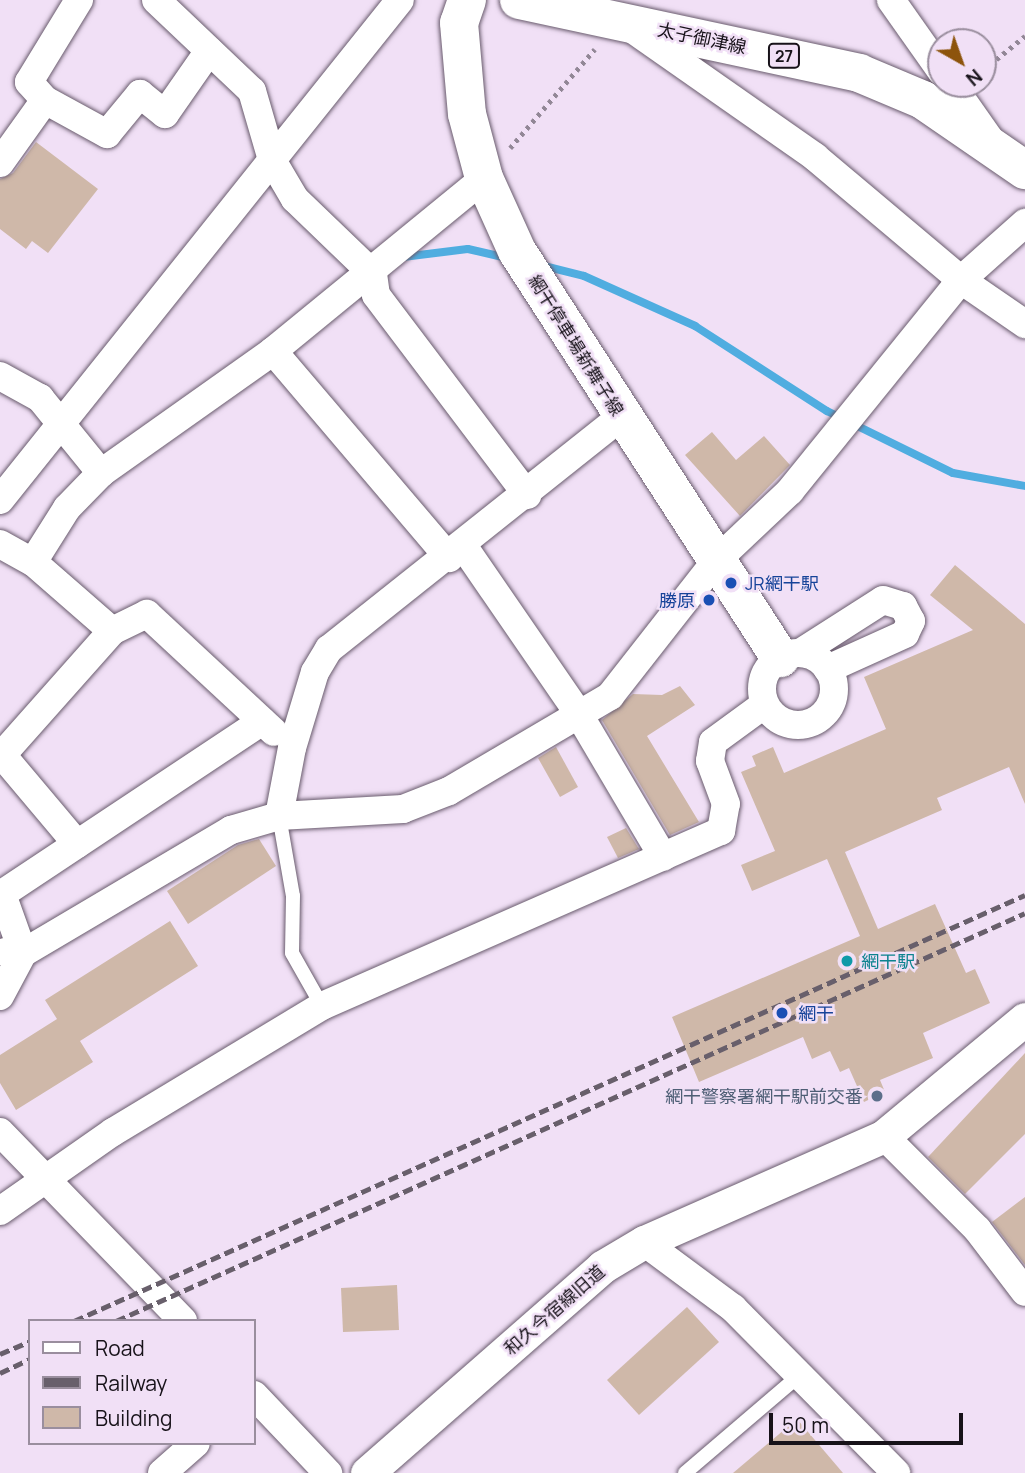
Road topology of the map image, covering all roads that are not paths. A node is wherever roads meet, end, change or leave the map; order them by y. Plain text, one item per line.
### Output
1 (79, 0) edge
2 (156, 0) edge
3 (400, 0) edge
4 (467, 0) edge
5 (519, 0) edge
6 (891, 0) edge
7 (620, 21) junction
8 (209, 51) junction
9 (927, 51) edge
10 (961, 98) edge
11 (45, 100) junction
12 (990, 140) junction
13 (280, 149) junction
14 (0, 163) edge
15 (1025, 170) edge
16 (484, 178) junction
17 (1025, 223) edge
18 (385, 263) junction
19 (961, 280) junction
20 (1025, 324) edge
21 (273, 351) junction
22 (0, 376) edge
23 (621, 417) junction
24 (61, 424) junction
25 (101, 473) junction
26 (527, 495) junction
27 (0, 500) edge
28 (3, 550) edge
29 (456, 553) junction
30 (716, 561) junction
31 (33, 562) junction
32 (112, 631) junction
33 (790, 656) junction
34 (828, 669) junction
35 (765, 704) junction
36 (578, 713) junction
37 (262, 721) junction
38 (292, 748) junction
39 (279, 816) junction
40 (77, 844) junction
41 (663, 858) junction
42 (11, 952) edge
43 (0, 996) edge
44 (322, 1006) junction
45 (1025, 1019) edge
46 (0, 1132) edge
47 (884, 1136) junction
48 (43, 1182) junction
49 (0, 1211) edge
50 (644, 1242) junction
51 (1025, 1292) edge
52 (181, 1319) edge
53 (802, 1373) junction
54 (256, 1397) edge
55 (194, 1445) edge
56 (162, 1473) edge
57 (328, 1473) edge
58 (367, 1473) edge
59 (685, 1473) edge
60 (896, 1473) edge

1 - 11 street
2 - 8 street
3 - 13 street
4 - 16 main road, 網干停車場新舞子線
5 - 7 main road, 太子御津線 / 27
6 - 9 street
7 - 12 main road, 太子御津線 / 27
7 - 19 street
8 - 11 street
8 - 13 street
10 - 12 street
11 - 14 street
12 - 15 main road, 太子御津線 / 27
13 - 18 street
13 - 24 street
16 - 18 street
16 - 23 main road, 網干停車場新舞子線
17 - 19 street
18 - 21 street
18 - 26 street
19 - 20 street
19 - 30 street
21 - 25 street
21 - 29 street
22 - 24 street
23 - 26 street
23 - 30 main road, 網干停車場新舞子線
24 - 25 street
24 - 27 street
25 - 31 street
26 - 29 street
28 - 31 street
29 - 36 street
29 - 38 street
30 - 33 main road, 網干停車場新舞子線
30 - 36 street
31 - 32 street
32 - 37 street
32 - 40 street
33 - 34 street
33 - 34 street
33 - 35 street
34 - 35 street
35 - 41 street
36 - 39 street
36 - 41 street
37 - 38 street
37 - 40 street
38 - 39 street
39 - 42 street
39 - 44 lane
40 - 42 street
41 - 44 street
42 - 43 street
44 - 48 street
45 - 47 street, 和久今宿線旧道
46 - 48 street
47 - 50 street, 和久今宿線旧道
47 - 51 street
48 - 49 street
48 - 52 street
50 - 53 street
50 - 58 street, 和久今宿線旧道
53 - 59 lane
53 - 60 street
54 - 57 street
55 - 56 street

